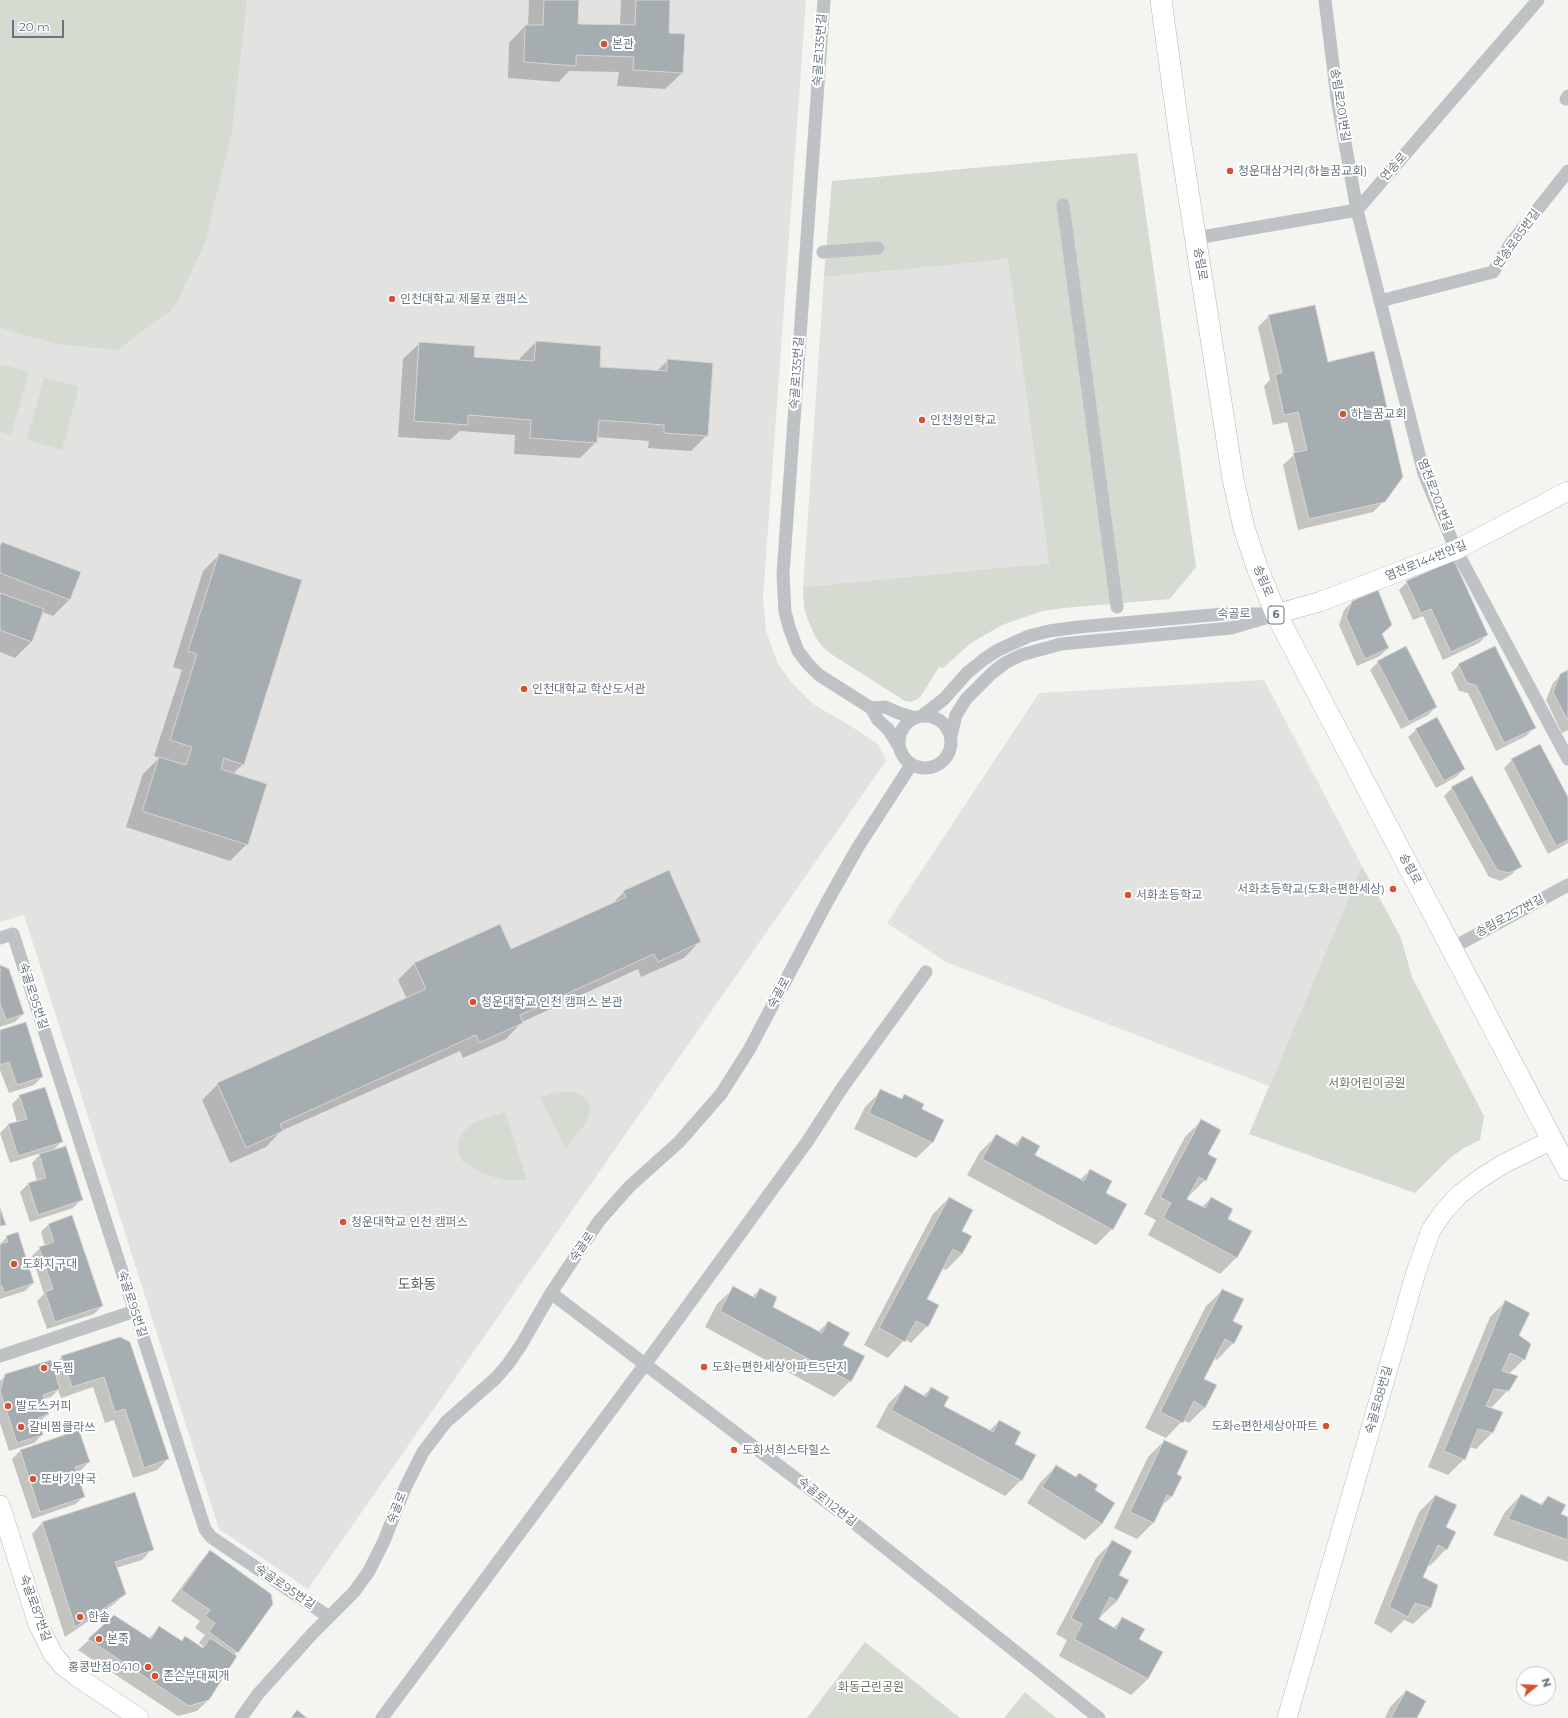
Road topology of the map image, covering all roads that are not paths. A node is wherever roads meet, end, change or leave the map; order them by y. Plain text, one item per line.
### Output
1 (824, 0) edge
2 (1161, 0) edge
3 (1325, 0) edge
4 (1538, 0) edge
5 (1568, 171) edge
6 (1063, 205) dead end
7 (1357, 210) junction
8 (1196, 238) junction
9 (878, 248) dead end
10 (823, 252) dead end
11 (1380, 301) junction
12 (1568, 490) edge
13 (1456, 550) junction
14 (1117, 608) dead end
15 (1276, 614) junction
16 (872, 708) junction
17 (919, 717) junction
18 (951, 736) junction
19 (900, 748) junction
20 (1568, 759) edge
21 (911, 765) junction
22 (1568, 885) edge
23 (0, 938) edge
24 (1452, 948) junction
25 (926, 972) dead end
26 (1552, 1140) junction
27 (1568, 1170) edge
28 (551, 1293) junction
29 (135, 1311) junction
30 (0, 1356) edge
31 (646, 1363) junction
32 (0, 1506) edge
33 (329, 1617) junction
34 (139, 1718) edge
35 (241, 1718) edge
36 (382, 1718) edge
37 (1099, 1718) edge
38 (1287, 1718) edge

1 - 16 street, 숙골로135번길
2 - 8 main road, 송림로 / 6
3 - 7 street, 송림로201번길
4 - 7 street, 연송로
5 - 11 street, 연송로85번길
6 - 14 street
7 - 8 street
7 - 11 street, 염전로202번길
8 - 15 main road, 송림로 / 6
9 - 10 street
11 - 13 street, 염전로202번길
12 - 13 street, 염전로144번안길
13 - 15 street, 염전로144번안길
13 - 20 street, 염전로202번길
15 - 17 street, 숙골로
15 - 18 street, 숙골로
15 - 24 main road, 송림로 / 6
16 - 17 street, 숙골로135번길
16 - 19 street, 숙골로135번길
17 - 18 street
17 - 19 street, 숙골로
18 - 21 street, 숙골로
19 - 21 street
21 - 28 street, 숙골로
22 - 24 street, 송림로257번길
23 - 29 street, 숙골로95번길
24 - 26 main road, 송림로 / 6
25 - 31 street
26 - 27 main road, 송림로 / 6
26 - 38 street, 숙골로88번길
28 - 31 street, 숙골로112번길
28 - 33 street, 숙골로
29 - 30 street
29 - 33 street, 숙골로95번길
31 - 36 street
31 - 37 street, 숙골로112번길
32 - 34 street, 숙골로87번길
33 - 35 street, 숙골로

